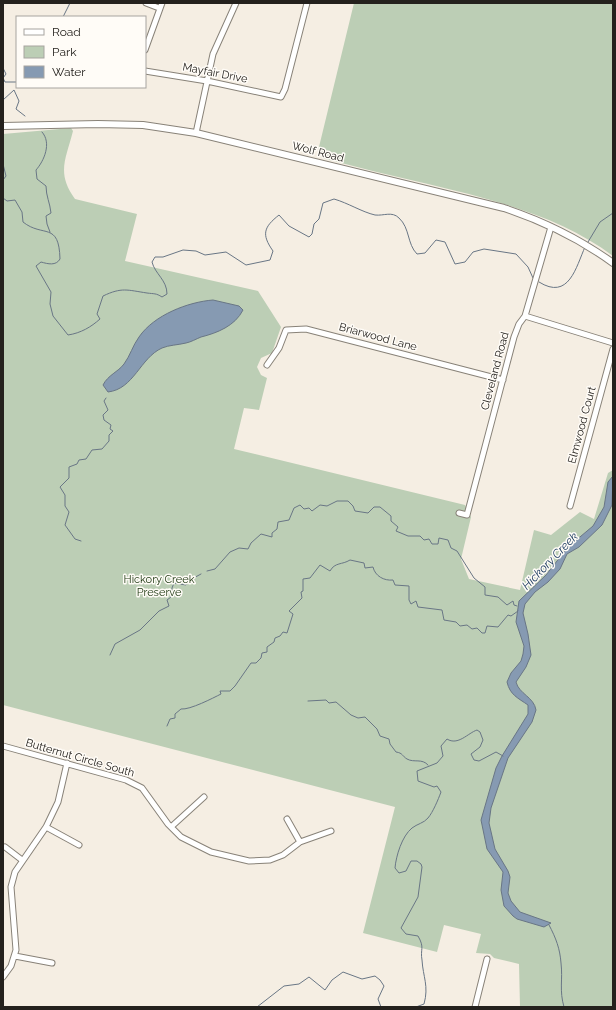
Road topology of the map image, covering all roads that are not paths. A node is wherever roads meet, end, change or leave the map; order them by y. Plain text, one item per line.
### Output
1 (146, 3) edge
2 (162, 3) edge
3 (236, 3) edge
4 (307, 3) edge
5 (159, 8) junction
6 (146, 47) edge
7 (146, 71) edge
8 (207, 81) junction
9 (3, 126) edge
10 (196, 133) junction
11 (551, 226) junction
12 (613, 263) edge
13 (525, 316) junction
14 (613, 343) edge
15 (613, 349) edge
16 (267, 365) dead end
17 (503, 380) junction
18 (570, 506) dead end
19 (460, 513) dead end
20 (3, 746) edge
21 (66, 763) junction
22 (204, 797) dead end
23 (287, 819) dead end
24 (46, 827) junction
25 (171, 827) junction
26 (332, 831) dead end
27 (300, 842) junction
28 (79, 846) dead end
29 (5, 847) dead end
30 (22, 860) junction
31 (15, 956) junction
32 (487, 959) dead end
33 (52, 963) dead end
34 (3, 977) edge
35 (475, 1007) edge

1 - 5 street
2 - 5 street
3 - 8 street
4 - 8 street, Mayfair Drive
5 - 6 street
7 - 8 street, Mayfair Drive
8 - 10 street
9 - 10 main road, Wolf Road
10 - 11 main road, Wolf Road
11 - 12 main road, Wolf Road
11 - 13 street, Cleveland Road
13 - 14 street
13 - 17 street, Cleveland Road
15 - 18 street, Elmwood Court
16 - 17 street, Briarwood Lane
17 - 19 street, Cleveland Road
20 - 21 street, Butternut Circle South
21 - 24 street
21 - 25 street, Butternut Circle South
22 - 25 street
23 - 27 street
24 - 28 street
24 - 30 street
25 - 27 street, Butternut Circle South
26 - 27 street, Butternut Circle South
29 - 30 street
30 - 31 street
31 - 33 street
31 - 34 street
32 - 35 street

